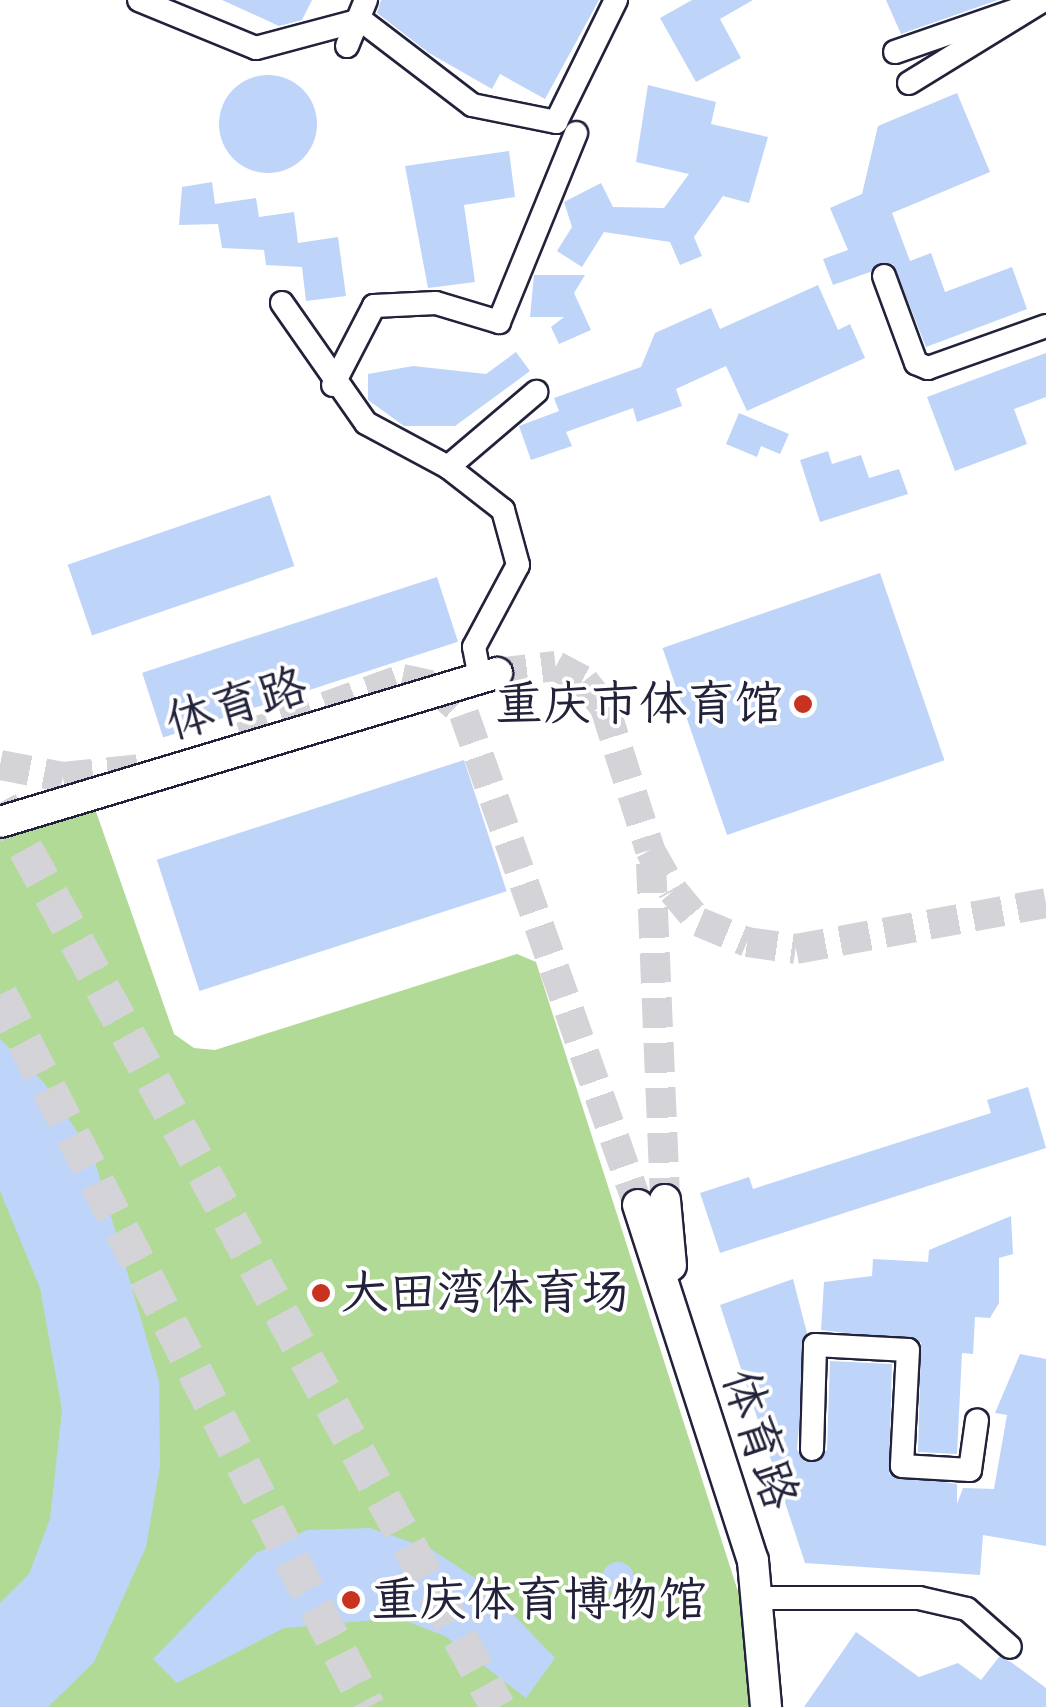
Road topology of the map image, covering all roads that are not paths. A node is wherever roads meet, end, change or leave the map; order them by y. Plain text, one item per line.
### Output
1 (140, 0) edge
2 (616, 0) edge
3 (1045, 0) edge
4 (364, 10) edge
5 (346, 46) dead end
6 (895, 52) dead end
7 (909, 83) dead end
8 (576, 132) dead end
9 (884, 276) dead end
10 (282, 303) dead end
11 (1046, 326) edge
12 (333, 385) junction
13 (536, 392) dead end
14 (448, 467) junction
15 (489, 676) joint
16 (0, 822) edge
17 (652, 1202) tunnel mouth
18 (977, 1420) dead end
19 (812, 1449) dead end
20 (762, 1598) junction
21 (1010, 1647) dead end
22 (766, 1707) edge

1 - 4 street
2 - 4 street
3 - 6 street
3 - 7 street
4 - 5 street
8 - 12 street
9 - 11 street
10 - 12 street
12 - 14 street
13 - 14 street
14 - 15 street
15 - 16 street, 体育路
17 - 20 street, 体育路
18 - 19 street
20 - 21 street
20 - 22 street, 体育路

